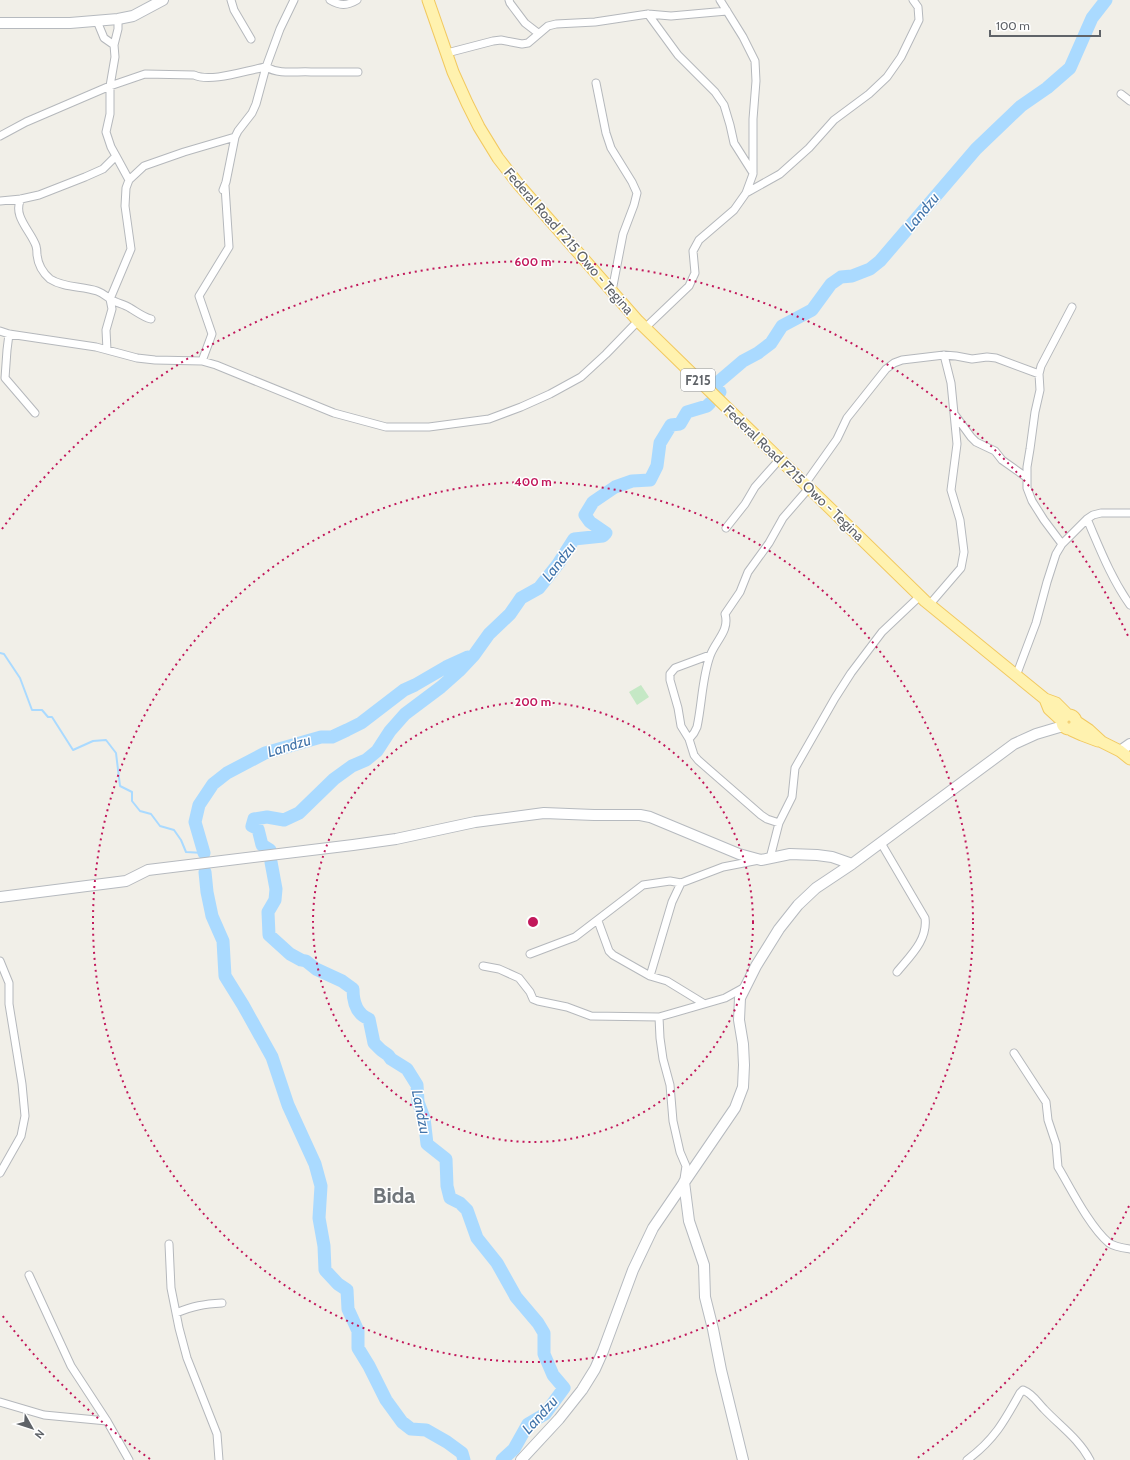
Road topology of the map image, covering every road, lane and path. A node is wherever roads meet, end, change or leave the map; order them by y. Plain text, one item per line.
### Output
1 (163, 0) edge
2 (232, 0) edge
3 (294, 0) edge
4 (330, 0) edge
5 (357, 0) edge
6 (428, 0) edge
7 (509, 0) edge
8 (720, 0) edge
9 (913, 0) edge
10 (727, 11) junction
11 (648, 14) junction
12 (118, 19) junction
13 (97, 21) junction
14 (0, 23) edge
15 (538, 33) junction
16 (251, 39) dead end
17 (114, 45) junction
18 (447, 53) junction
19 (266, 67) junction
20 (358, 72) dead end
21 (596, 83) dead end
22 (110, 86) junction
23 (1121, 94) dead end
24 (1130, 101) edge
25 (0, 136) edge
26 (235, 137) junction
27 (116, 156) junction
28 (753, 174) junction
29 (129, 180) junction
30 (746, 193) junction
31 (21, 199) junction
32 (0, 201) edge
33 (612, 292) junction
34 (110, 299) junction
35 (1072, 307) dead end
36 (151, 319) dead end
37 (641, 324) junction
38 (0, 331) edge
39 (9, 334) junction
40 (107, 350) junction
41 (944, 355) junction
42 (202, 361) junction
43 (1039, 374) junction
44 (3, 378) edge
45 (36, 413) dead end
46 (955, 415) junction
47 (779, 460) junction
48 (1026, 477) junction
49 (807, 486) junction
50 (1130, 513) edge
51 (1087, 519) junction
52 (726, 528) dead end
53 (1062, 544) junction
54 (920, 596) junction
55 (930, 604) junction
56 (1130, 605) edge
57 (710, 655) junction
58 (1016, 676) junction
59 (1068, 723) junction
60 (688, 739) junction
61 (1130, 744) edge
62 (1120, 751) junction
63 (1130, 759) edge
64 (779, 824) junction
65 (881, 844) junction
66 (765, 859) junction
67 (852, 864) junction
68 (681, 883) junction
69 (0, 897) edge
70 (598, 921) junction
71 (530, 954) dead end
72 (0, 961) edge
73 (483, 966) dead end
74 (897, 972) dead end
75 (650, 976) junction
76 (745, 987) junction
77 (703, 1003) junction
78 (659, 1017) junction
79 (1014, 1053) dead end
80 (0, 1173) edge
81 (684, 1182) junction
82 (169, 1244) dead end
83 (1130, 1249) edge
84 (29, 1275) dead end
85 (222, 1303) dead end
86 (176, 1313) junction
87 (0, 1402) edge
88 (107, 1421) junction
89 (129, 1460) edge
90 (219, 1460) edge
91 (521, 1460) edge
92 (743, 1460) edge
93 (967, 1460) edge
94 (1090, 1460) edge

1 - 12 street
2 - 16 street
3 - 19 street
4 - 5 street
6 - 18 main road, Federal Road F215 Owo - Tegina / F215
7 - 15 street
8 - 10 street
9 - 30 street
10 - 11 street
10 - 28 street
11 - 15 street
11 - 28 street
12 - 13 street
12 - 17 street
13 - 14 street
13 - 17 street
15 - 18 street
17 - 22 street
18 - 33 main road, Federal Road F215 Owo - Tegina / F215
19 - 20 street
19 - 22 street
19 - 26 street
21 - 33 street
22 - 25 street
22 - 27 street
23 - 24 street
26 - 29 street
26 - 42 street
27 - 29 street
27 - 31 street
28 - 30 street
29 - 34 street
30 - 37 street
31 - 32 street
31 - 34 street
33 - 37 main road, Federal Road F215 Owo - Tegina / F215
34 - 36 street
34 - 40 street
35 - 43 street
37 - 42 street
37 - 47 main road, Federal Road F215 Owo - Tegina / F215
38 - 39 street
39 - 40 street
39 - 44 street
40 - 42 street
41 - 43 street
41 - 46 street
41 - 49 street
43 - 48 street
44 - 45 street
46 - 48 street
46 - 55 street
47 - 49 main road, Federal Road F215 Owo - Tegina / F215
47 - 52 street
48 - 53 street
49 - 54 main road, Federal Road F215 Owo - Tegina / F215
49 - 57 street
50 - 51 street
51 - 53 street
51 - 56 street
53 - 58 street
54 - 55 main road, Federal Road F215 Owo - Tegina / F215
54 - 64 street
55 - 58 main road, Federal Road F215 Owo - Tegina / F215
57 - 60 street
57 - 60 street
58 - 59 main road, Federal Road F215 Owo - Tegina / F215
59 - 62 main road, F215
59 - 65 street
60 - 64 street
61 - 62 street
62 - 63 main road, F215
64 - 66 street
65 - 67 street
65 - 74 street
66 - 67 street
66 - 68 street
66 - 69 street
67 - 76 street
68 - 70 street
68 - 75 street
70 - 71 street
70 - 75 street
72 - 80 street
73 - 78 street
75 - 77 street
76 - 77 street
76 - 81 street
77 - 78 street
78 - 81 street
79 - 83 street
81 - 91 street
81 - 92 street
82 - 86 street
84 - 88 street
85 - 86 street
86 - 90 street
87 - 88 street
88 - 89 street
93 - 94 street

